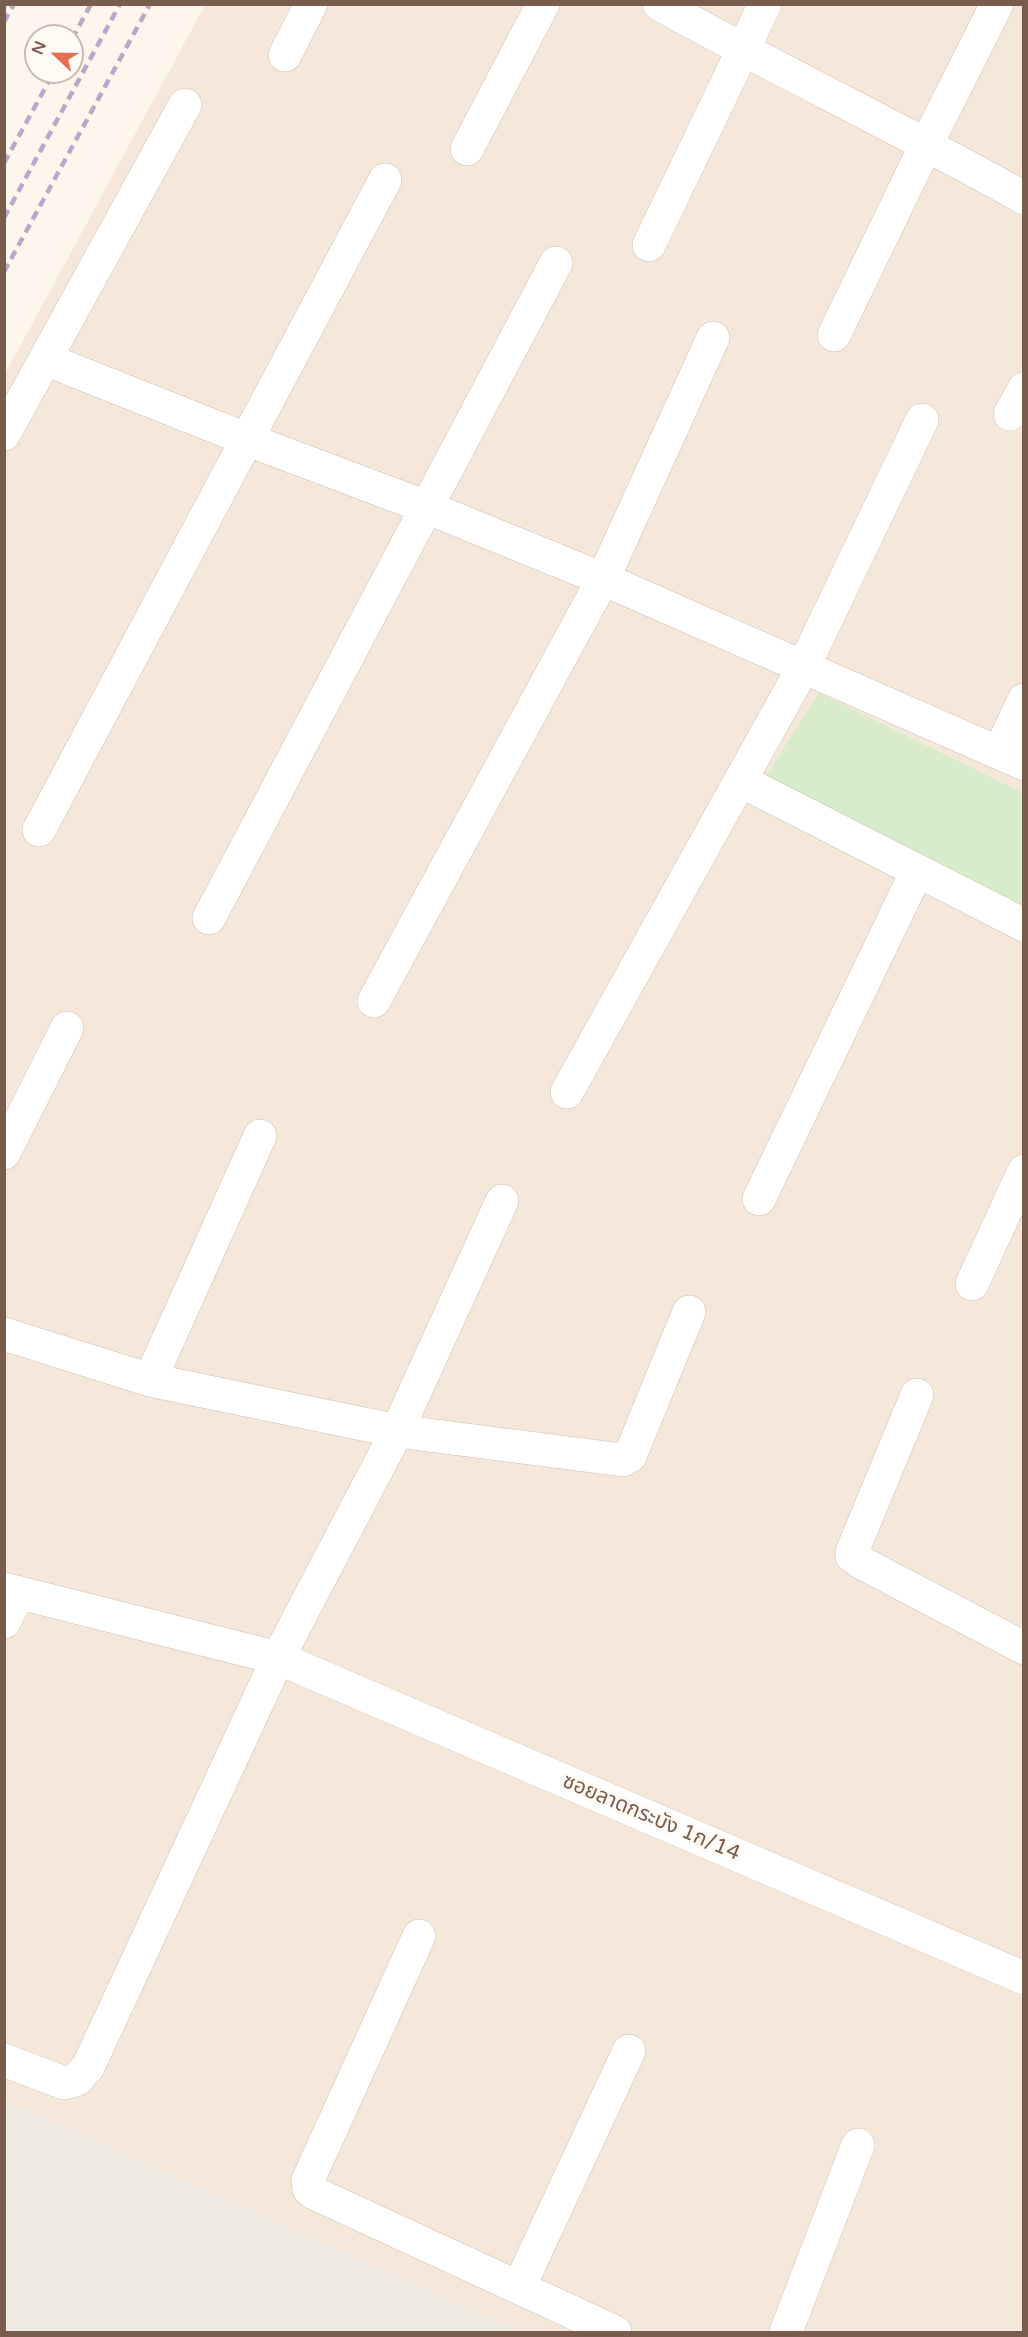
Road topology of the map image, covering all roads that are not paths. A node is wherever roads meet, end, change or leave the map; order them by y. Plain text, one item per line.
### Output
1 (311, 4) edge
2 (543, 4) edge
3 (659, 4) edge
4 (765, 4) edge
5 (997, 4) edge
6 (742, 50) junction
7 (285, 55) dead end
8 (185, 105) dead end
9 (927, 144) junction
10 (467, 149) dead end
11 (385, 180) dead end
12 (1023, 198) edge
13 (649, 245) dead end
14 (556, 263) dead end
15 (834, 335) dead end
16 (712, 338) dead end
17 (45, 359) junction
18 (922, 420) dead end
19 (4, 434) edge
20 (246, 439) junction
21 (426, 507) junction
22 (603, 579) junction
23 (803, 668) junction
24 (1023, 700) edge
25 (1011, 759) edge
26 (741, 782) junction
27 (39, 830) dead end
28 (917, 871) junction
29 (209, 918) dead end
30 (1023, 925) edge
31 (374, 1001) dead end
32 (67, 1028) dead end
33 (567, 1092) dead end
34 (260, 1136) dead end
35 (4, 1153) edge
36 (1023, 1171) edge
37 (759, 1199) dead end
38 (502, 1201) dead end
39 (972, 1284) dead end
40 (689, 1312) dead end
41 (4, 1334) edge
42 (150, 1380) junction
43 (917, 1395) dead end
44 (397, 1431) junction
45 (9, 1602) edge
46 (1023, 1648) edge
47 (278, 1658) junction
48 (419, 1936) dead end
49 (1023, 1978) edge
50 (628, 2051) dead end
51 (4, 2061) edge
52 (858, 2145) dead end
53 (519, 2287) junction
54 (615, 2332) edge
55 (786, 2332) edge

1 - 7 street
2 - 10 street
3 - 6 street
4 - 6 street
5 - 9 street
6 - 9 street
6 - 13 street
8 - 17 street
9 - 12 street
9 - 15 street
11 - 20 street
14 - 21 street
16 - 22 street
17 - 19 street
17 - 20 street
18 - 23 street
20 - 21 street
20 - 27 street
21 - 22 street
21 - 29 street
22 - 23 street
22 - 31 street
23 - 25 street
23 - 26 street
24 - 25 street
26 - 28 street
26 - 33 street
28 - 30 street
28 - 37 street
32 - 35 street
34 - 42 street
36 - 39 street
38 - 44 street
40 - 44 street
41 - 42 street
42 - 44 street
43 - 46 street
44 - 47 street
45 - 47 street, ซอยลาดกระบัง 1ก/14
47 - 49 street, ซอยลาดกระบัง 1ก/14
47 - 51 street
48 - 53 street
50 - 53 street
52 - 55 street
53 - 54 street

